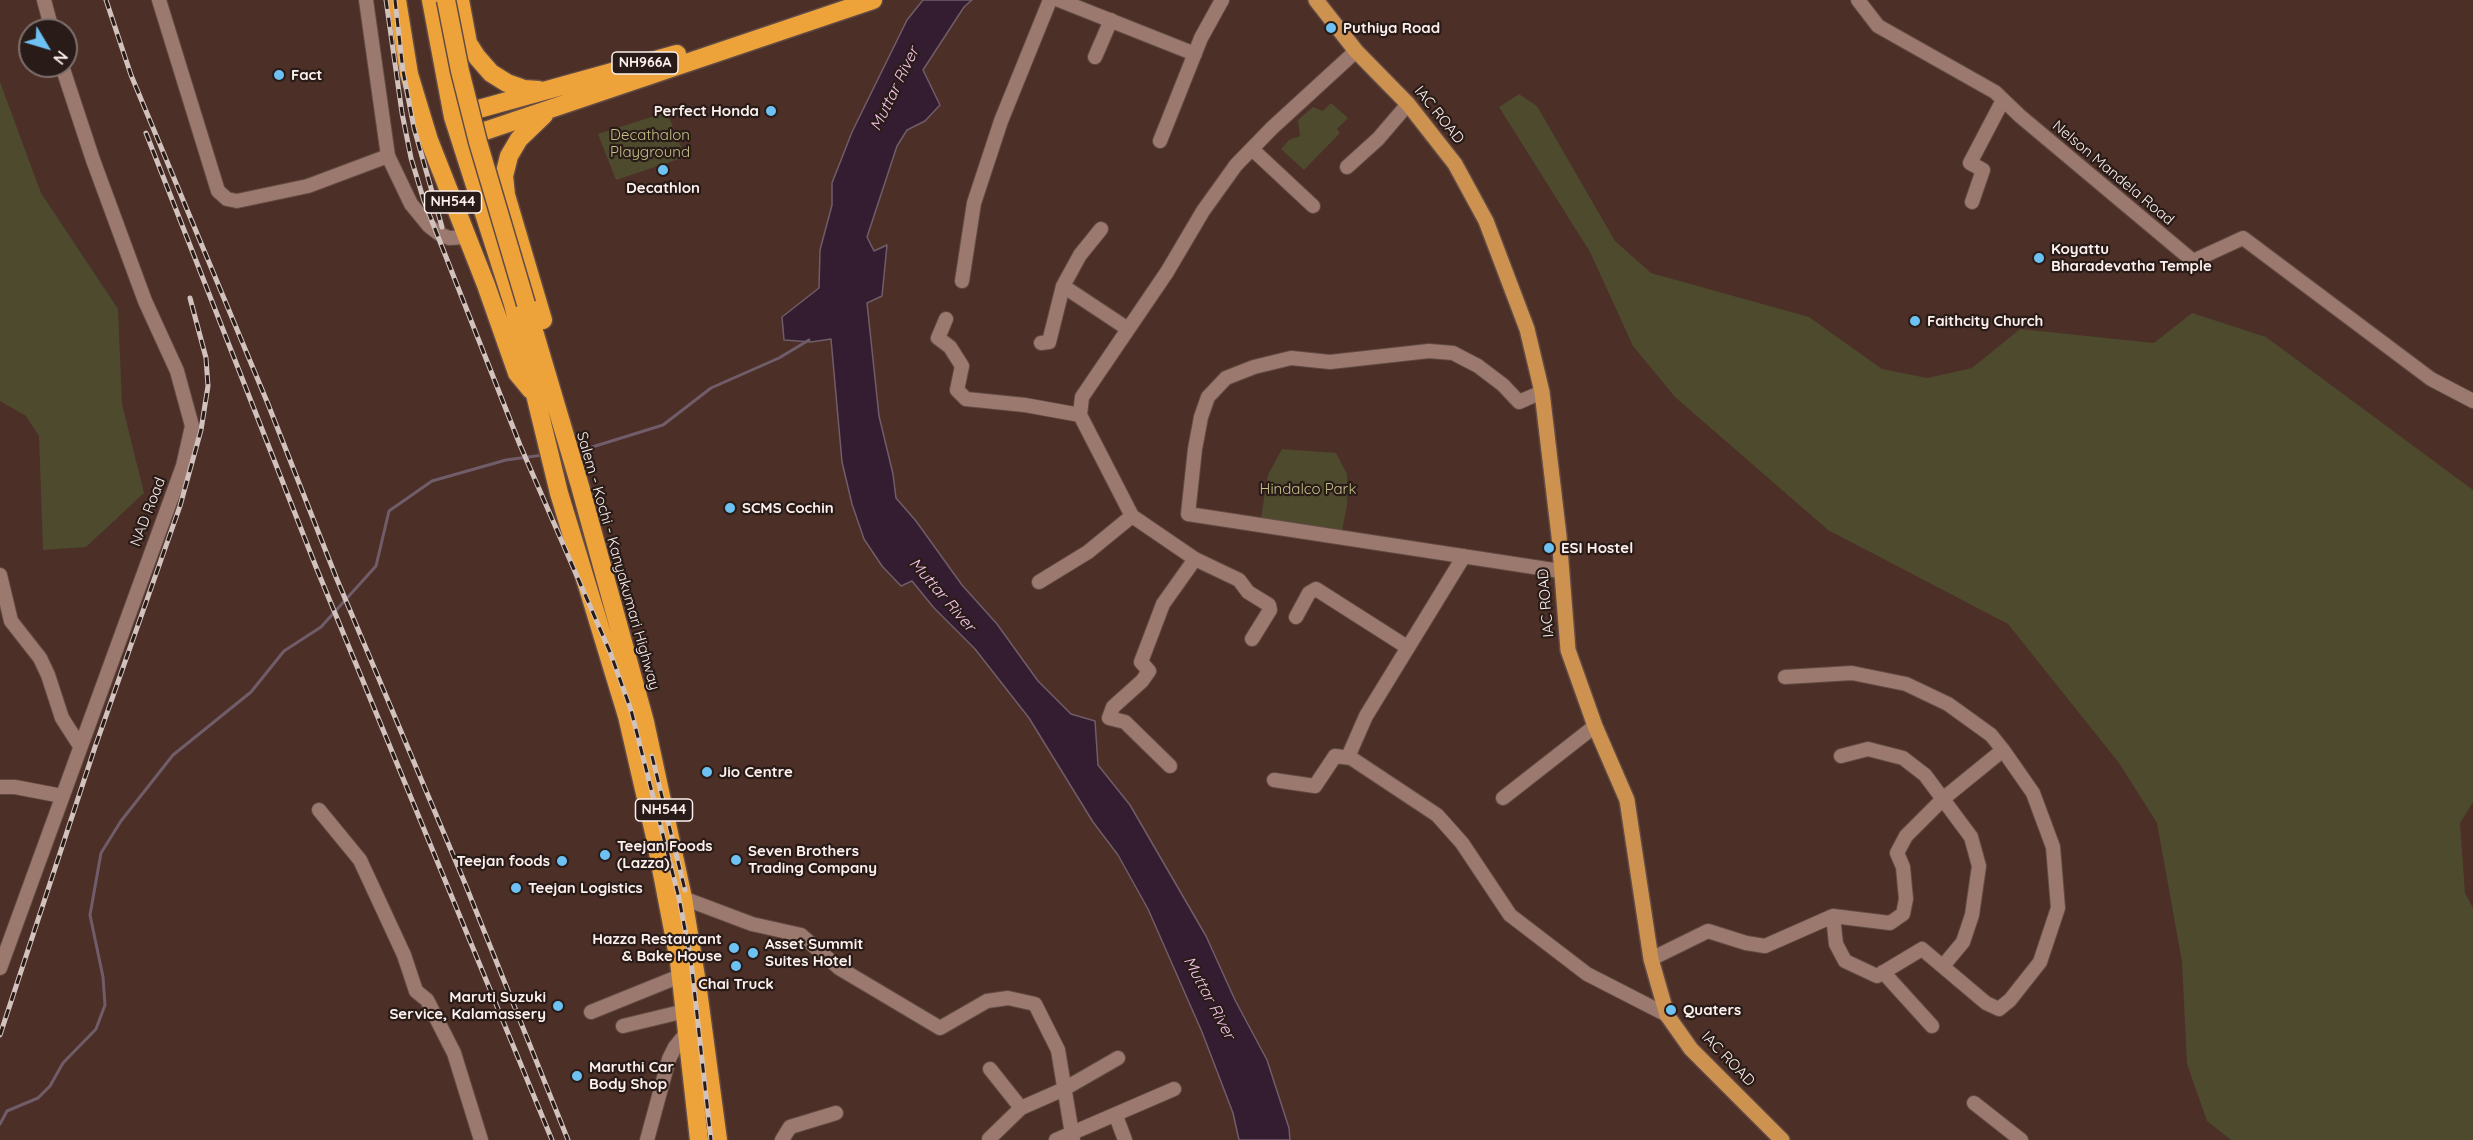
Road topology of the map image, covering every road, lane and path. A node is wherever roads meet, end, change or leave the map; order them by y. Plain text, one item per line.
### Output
1 (44, 0) edge
2 (159, 0) edge
3 (366, 0) edge
4 (397, 0) edge
5 (431, 0) edge
6 (446, 0) edge
7 (460, 0) edge
8 (835, 0) edge
9 (1050, 0) edge
10 (1059, 0) edge
11 (1222, 0) edge
12 (1858, 0) edge
13 (1318, 1) edge
14 (868, 2) edge
15 (49, 18) edge
16 (1111, 20) junction
17 (1356, 51) junction
18 (1195, 54) junction
19 (1095, 57) dead end
20 (66, 78) edge
21 (547, 90) junction
22 (2003, 100) junction
23 (1408, 104) junction
24 (552, 109) junction
25 (453, 117) junction
26 (459, 140) junction
27 (1160, 141) dead end
28 (1252, 149) junction
29 (388, 156) junction
30 (1347, 167) dead end
31 (1972, 202) dead end
32 (1312, 206) dead end
33 (1101, 229) dead end
34 (467, 237) junction
35 (962, 281) dead end
36 (1063, 286) junction
37 (946, 319) dead end
38 (1128, 329) junction
39 (1041, 343) dead end
40 (542, 357) junction
41 (1542, 392) junction
42 (534, 394) junction
43 (2473, 401) edge
44 (1080, 415) junction
45 (550, 423) junction
46 (1132, 516) junction
47 (1464, 556) junction
48 (1195, 559) junction
49 (1560, 571) junction
50 (0, 575) edge
51 (1039, 582) dead end
52 (1296, 617) dead end
53 (1252, 639) dead end
54 (1407, 647) junction
55 (1785, 677) dead end
56 (1595, 726) junction
57 (80, 746) junction
58 (2003, 750) junction
59 (1841, 756) dead end
60 (1348, 757) junction
61 (1170, 766) dead end
62 (1274, 780) dead end
63 (0, 787) edge
64 (62, 796) junction
65 (1503, 798) dead end
66 (1944, 798) junction
67 (319, 810) dead end
68 (683, 898) junction
69 (1833, 916) junction
70 (1651, 959) junction
71 (1943, 966) junction
72 (0, 968) edge
73 (1883, 972) junction
74 (680, 976) junction
75 (685, 1011) junction
76 (591, 1012) dead end
77 (1667, 1015) junction
78 (623, 1026) dead end
79 (1932, 1026) dead end
80 (687, 1032) junction
81 (1118, 1058) dead end
82 (990, 1069) dead end
83 (1064, 1089) junction
84 (1174, 1089) dead end
85 (1974, 1103) dead end
86 (1021, 1108) junction
87 (836, 1113) dead end
88 (1116, 1116) junction
89 (1072, 1136) edge
90 (989, 1139) edge
91 (481, 1140) edge
92 (647, 1140) edge
93 (699, 1140) edge
94 (718, 1140) edge
95 (782, 1140) edge
96 (1056, 1140) edge
97 (1125, 1140) edge
98 (1782, 1140) edge
99 (2021, 1140) edge

1 - 15 street
2 - 29 street
3 - 29 street
4 - 34 highway, NH544
5 - 25 highway, Salem - Kochi - Kanyakumari Highway
6 - 40 highway, Salem - Kochi - Kanyakumari Highway / NH544, bridge
7 - 21 highway
8 - 21 highway, NH966A
9 - 35 street
10 - 16 street
11 - 18 street
12 - 22 street, Nelson Mandela Road
13 - 17 main road, IAC ROAD
14 - 24 highway, NH966A
16 - 18 street
16 - 19 street
17 - 23 main road, IAC ROAD
17 - 28 street
18 - 27 street
20 - 57 street, NAD Road
21 - 25 highway, NH966A
22 - 31 street
22 - 43 street, Nelson Mandela Road
23 - 30 street
23 - 41 main road, IAC ROAD
24 - 26 highway, NH966A
24 - 40 highway
25 - 26 highway, Salem - Kochi - Kanyakumari Highway
26 - 42 highway, Salem - Kochi - Kanyakumari Highway
28 - 32 street
28 - 38 street
29 - 34 street
33 - 36 street
34 - 42 highway, NH544
36 - 38 street
36 - 39 street
37 - 44 street
38 - 44 street
40 - 45 highway, Salem - Kochi - Kanyakumari Highway / NH544
41 - 47 street
41 - 49 main road, IAC ROAD
42 - 45 highway, Salem - Kochi - Kanyakumari Highway / NH544
44 - 46 street
45 - 68 highway, Salem - Kochi - Kanyakumari Highway / NH544
45 - 74 highway, Salem - Kochi - Kanyakumari Highway / NH544
46 - 48 street
46 - 51 street
47 - 49 street
47 - 54 street
48 - 53 street
48 - 61 street
49 - 56 main road, IAC ROAD
50 - 57 street
52 - 54 street
54 - 60 street
55 - 58 street
56 - 65 street
56 - 70 main road, IAC ROAD
57 - 64 street, NAD Road
58 - 66 street
58 - 71 street
59 - 66 street
60 - 62 street
60 - 77 street
63 - 64 street
64 - 72 street, NAD Road
66 - 69 street
66 - 71 street
67 - 91 street
68 - 83 street
68 - 94 highway, Salem - Kochi - Kanyakumari Highway / NH544
69 - 70 street
69 - 73 street
70 - 77 main road, IAC ROAD
71 - 73 street
73 - 79 street
74 - 75 highway, Salem - Kochi - Kanyakumari Highway / NH544
74 - 76 street
75 - 78 street
75 - 80 highway, Salem - Kochi - Kanyakumari Highway / NH544
77 - 98 main road, IAC ROAD
80 - 92 street
80 - 93 highway, Salem - Kochi - Kanyakumari Highway / NH544
81 - 83 street
82 - 86 street
83 - 86 street
83 - 89 street
84 - 88 street
85 - 99 street
86 - 90 street
87 - 95 street
88 - 89 street
88 - 97 street
89 - 96 street

